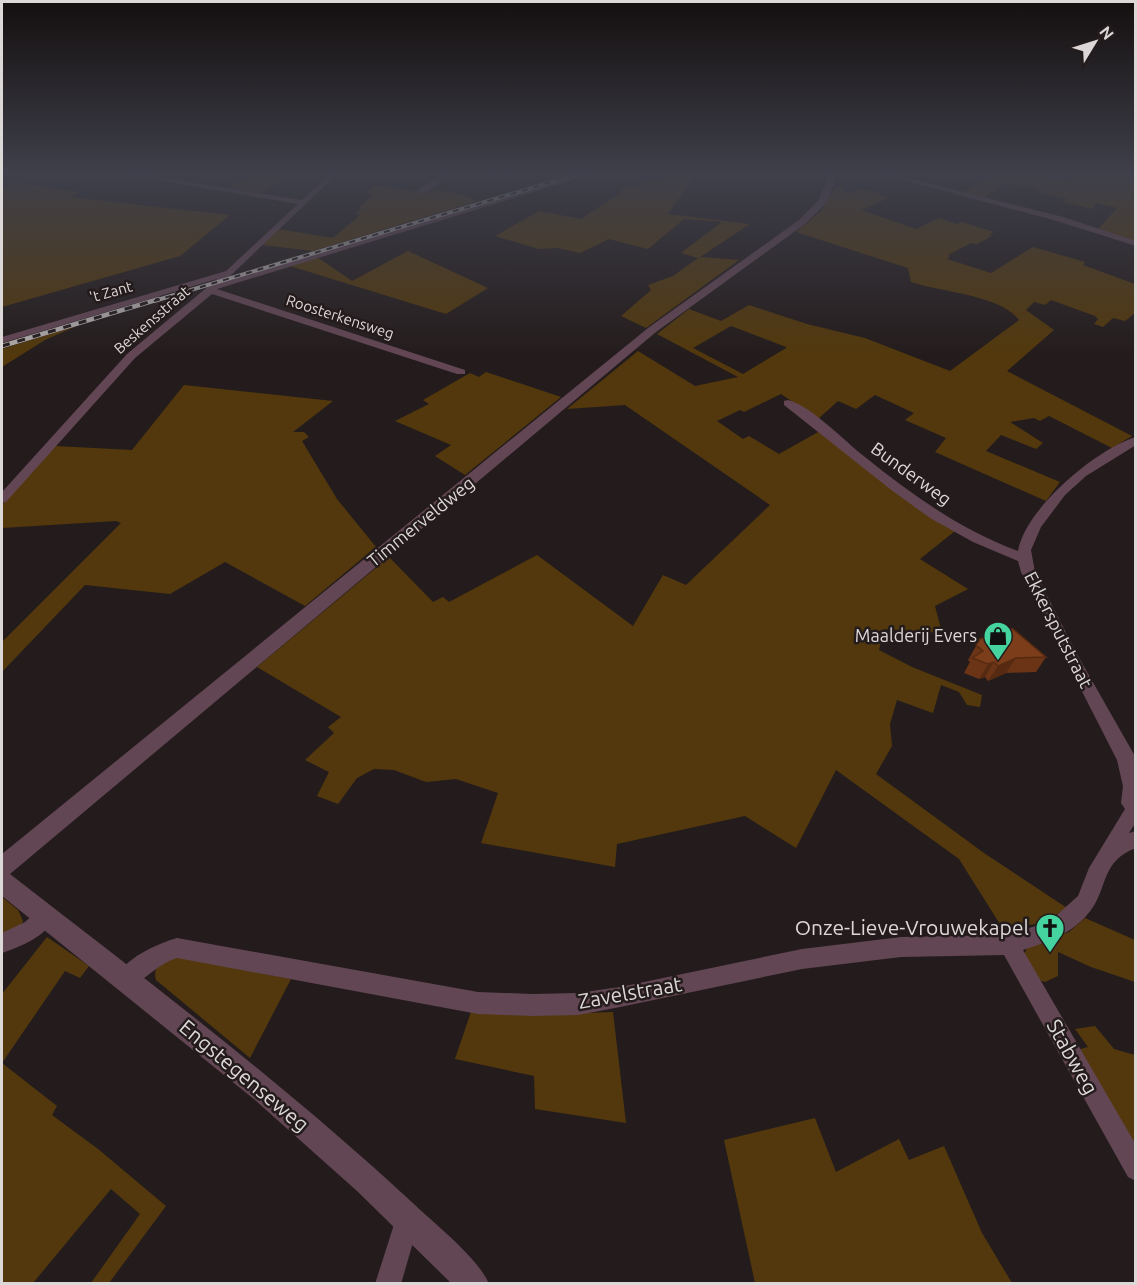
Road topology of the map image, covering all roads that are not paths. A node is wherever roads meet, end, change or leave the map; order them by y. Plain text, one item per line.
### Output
1 (268, 235) edge
2 (387, 235) edge
3 (784, 235) edge
4 (1109, 235) edge
5 (1136, 244) edge
6 (229, 273) junction
7 (212, 288) junction
8 (2, 340) edge
9 (461, 372) dead end
10 (788, 403) dead end
11 (1136, 440) edge
12 (2, 499) edge
13 (1023, 558) junction
14 (1124, 755) junction
15 (1136, 771) edge
16 (1133, 810) edge
17 (1136, 839) edge
18 (1106, 858) junction
19 (2, 867) edge
20 (2, 882) edge
21 (45, 917) junction
22 (2, 943) edge
23 (1009, 945) junction
24 (126, 979) junction
25 (1136, 1169) edge
26 (408, 1218) junction
27 (388, 1284) edge
28 (474, 1284) edge

1 - 6 street, Beskensstraat
2 - 7 street
3 - 19 street, Timmerveldweg
4 - 5 street
6 - 7 street, Beskensstraat
6 - 8 street, 't Zant
7 - 9 street, Roosterkensweg
7 - 12 street, Beskensstraat
10 - 13 street, Bunderweg
11 - 13 street, Ekkersputstraat
13 - 14 street, Ekkersputstraat
14 - 15 street, Ekkersputstraat
14 - 16 street, Ekkersputstraat
16 - 18 street, Zavelstraat
17 - 18 street, Zavelstraat
18 - 23 street, Zavelstraat
20 - 21 street, Engstegenseweg
21 - 22 street
21 - 24 street, Engstegenseweg
23 - 24 street, Zavelstraat
23 - 25 street, Stabweg
24 - 26 street, Engstegenseweg
26 - 27 street
26 - 28 street, Engstegenseweg

